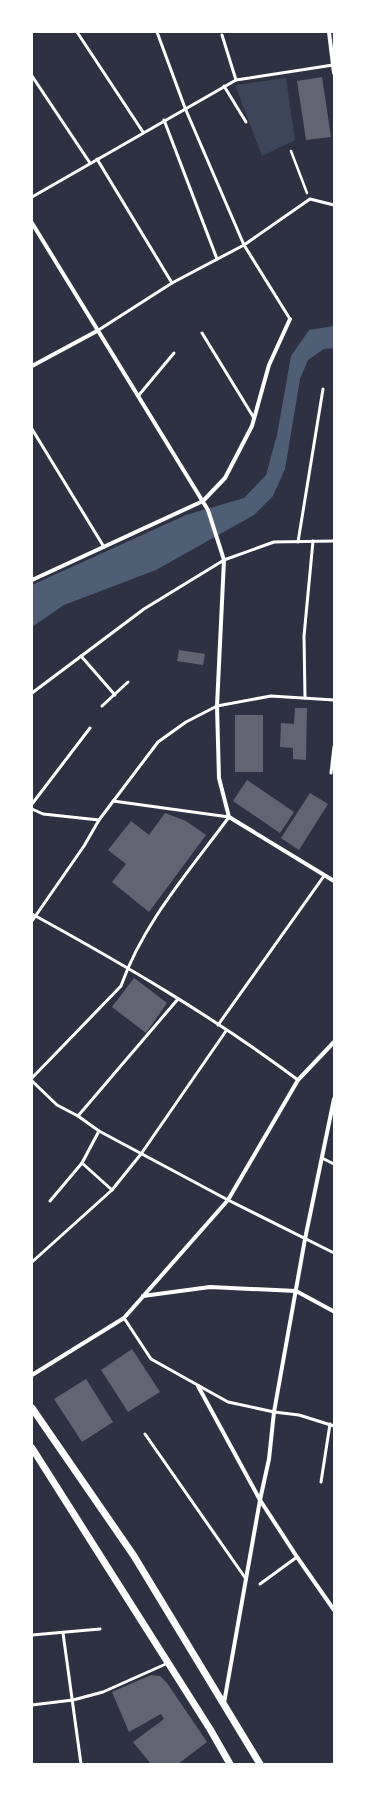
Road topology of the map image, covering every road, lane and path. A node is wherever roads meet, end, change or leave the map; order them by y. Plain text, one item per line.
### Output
1 (77, 32) edge
2 (157, 32) edge
3 (329, 32) edge
4 (222, 35) dead end
5 (333, 65) junction
6 (334, 73) edge
7 (32, 76) edge
8 (236, 80) junction
9 (224, 86) junction
10 (185, 108) junction
11 (164, 120) junction
12 (246, 122) dead end
13 (144, 132) junction
14 (290, 151) dead end
15 (97, 159) junction
16 (90, 163) junction
17 (32, 197) edge
18 (310, 199) junction
19 (334, 205) edge
20 (32, 222) edge
21 (244, 245) junction
22 (217, 259) junction
23 (172, 283) junction
24 (290, 319) joint
25 (98, 331) junction
26 (202, 333) dead end
27 (174, 353) dead end
28 (32, 366) edge
29 (323, 389) dead end
30 (139, 395) junction
31 (254, 418) junction
32 (32, 429) edge
33 (203, 501) junction
34 (313, 541) junction
35 (334, 541) edge
36 (298, 542) junction
37 (104, 547) junction
38 (224, 560) junction
39 (32, 580) edge
40 (81, 656) junction
41 (128, 682) dead end
42 (32, 693) edge
43 (115, 695) junction
44 (305, 698) junction
45 (334, 700) edge
46 (102, 706) dead end
47 (217, 706) junction
48 (90, 728) dead end
49 (334, 746) edge
50 (331, 773) dead end
51 (113, 802) junction
52 (32, 804) edge
53 (32, 809) edge
54 (229, 817) junction
55 (99, 820) junction
56 (324, 876) junction
57 (334, 881) edge
58 (34, 915) edge
59 (32, 921) edge
60 (127, 968) junction
61 (178, 999) junction
62 (218, 1025) junction
63 (226, 1031) junction
64 (334, 1042) edge
65 (32, 1080) edge
66 (298, 1080) junction
67 (334, 1099) edge
68 (78, 1116) junction
69 (99, 1131) junction
70 (141, 1154) junction
71 (322, 1158) junction
72 (82, 1163) junction
73 (334, 1164) edge
74 (112, 1190) junction
75 (228, 1200) junction
76 (50, 1201) dead end
77 (305, 1239) junction
78 (334, 1252) edge
79 (32, 1262) edge
80 (296, 1291) junction
81 (143, 1296) junction
82 (334, 1311) edge
83 (124, 1318) junction
84 (32, 1375) edge
85 (198, 1386) junction
86 (32, 1408) edge
87 (274, 1412) junction
88 (330, 1424) junction
89 (334, 1426) edge
90 (145, 1434) dead end
91 (32, 1448) edge
92 (321, 1482) dead end
93 (260, 1500) junction
94 (297, 1557) junction
95 (246, 1579) junction
96 (260, 1584) dead end
97 (334, 1610) edge
98 (100, 1629) dead end
99 (63, 1633) junction
100 (32, 1635) edge
101 (168, 1663) junction
102 (72, 1700) junction
103 (32, 1706) edge
104 (223, 1706) junction
105 (81, 1764) edge
106 (230, 1764) edge
107 (260, 1764) edge

1 - 13 lane
2 - 10 lane
3 - 5 street
4 - 8 lane
5 - 6 street
5 - 8 lane
7 - 16 lane
8 - 9 lane
9 - 10 lane
9 - 12 lane
10 - 11 lane
10 - 21 lane
11 - 13 lane
11 - 22 lane
13 - 15 lane
14 - 18 path
15 - 16 lane
15 - 23 lane
16 - 17 lane
18 - 19 lane
18 - 21 lane
20 - 25 street
21 - 22 lane
21 - 24 lane
22 - 23 lane
23 - 25 lane
24 - 31 street
25 - 28 street
25 - 30 street
26 - 31 lane
27 - 30 lane
29 - 36 lane
30 - 33 street
31 - 33 street
32 - 37 lane
33 - 37 street
33 - 38 street
34 - 35 lane
34 - 36 lane
34 - 44 lane
36 - 38 lane
37 - 39 street
38 - 40 lane
38 - 47 street
40 - 42 lane
40 - 43 lane
41 - 43 lane
43 - 46 lane
44 - 45 lane
44 - 47 lane
47 - 51 lane
47 - 54 street
48 - 52 lane
49 - 50 lane
51 - 54 lane
51 - 55 lane
53 - 55 lane
54 - 56 street
54 - 60 lane
55 - 58 lane
56 - 57 street
56 - 62 lane
58 - 59 lane
58 - 60 lane
60 - 61 lane
60 - 65 lane
61 - 62 lane
61 - 68 lane
62 - 63 lane
63 - 66 lane
63 - 70 lane
64 - 66 street
65 - 68 lane
66 - 75 street
67 - 71 street
68 - 69 lane
69 - 70 lane
69 - 72 lane
70 - 74 lane
70 - 75 lane
71 - 73 lane
71 - 77 street
72 - 74 lane
72 - 76 lane
74 - 79 lane
75 - 77 lane
75 - 81 street
77 - 78 lane
77 - 80 street
80 - 81 street
80 - 82 street
80 - 87 street
81 - 83 street
83 - 84 street
83 - 85 lane
85 - 87 lane
85 - 93 street
86 - 104 street
87 - 88 lane
87 - 93 street
88 - 89 lane
88 - 92 lane
90 - 95 lane
91 - 101 street
93 - 94 street
93 - 95 street
94 - 96 lane
94 - 97 street
95 - 104 street
98 - 99 lane
99 - 100 lane
99 - 102 lane
101 - 102 lane
101 - 106 street
102 - 103 lane
102 - 105 lane
104 - 107 street

